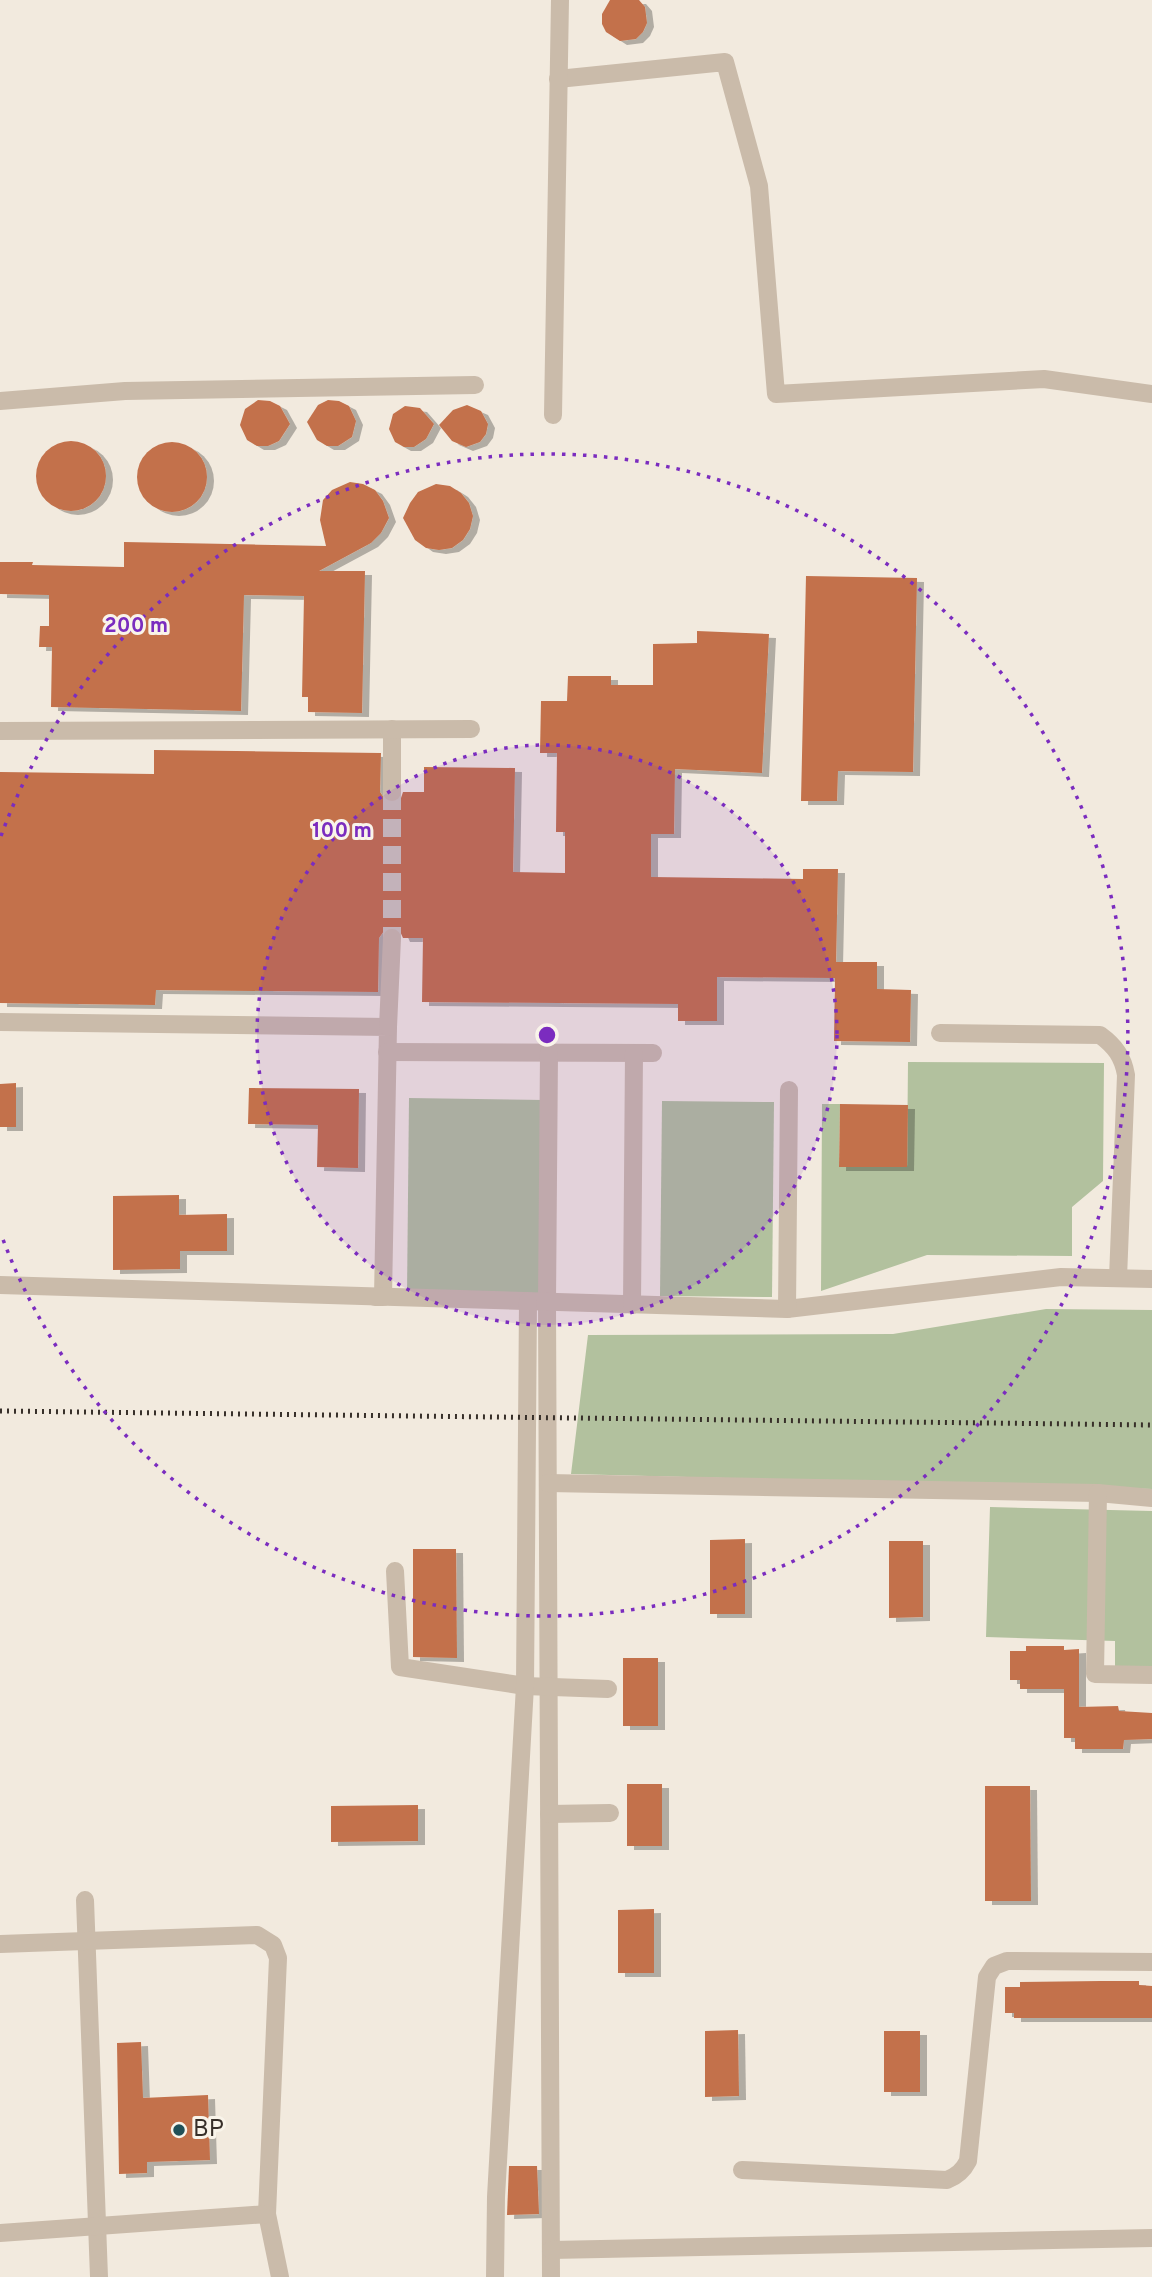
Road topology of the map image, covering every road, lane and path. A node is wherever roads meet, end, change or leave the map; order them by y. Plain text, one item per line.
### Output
1 (560, 0) edge
2 (558, 79) junction
3 (475, 385) dead end
4 (1152, 394) edge
5 (0, 401) edge
6 (553, 415) dead end
7 (392, 729) junction
8 (471, 729) dead end
9 (0, 731) edge
10 (392, 792) tunnel mouth
11 (392, 938) tunnel mouth
12 (0, 1022) edge
13 (387, 1027) junction
14 (940, 1033) dead end
15 (387, 1052) junction
16 (549, 1052) junction
17 (634, 1053) junction
18 (653, 1053) dead end
19 (789, 1090) dead end
20 (1118, 1279) junction
21 (1152, 1279) edge
22 (0, 1285) edge
23 (375, 1297) junction
24 (528, 1301) junction
25 (547, 1302) junction
26 (632, 1305) junction
27 (787, 1309) junction
28 (548, 1483) junction
29 (1098, 1493) junction
30 (1152, 1498) edge
31 (395, 1571) dead end
32 (1152, 1675) edge
33 (525, 1686) junction
34 (549, 1686) junction
35 (608, 1689) dead end
36 (610, 1813) dead end
37 (549, 1814) junction
38 (85, 1900) dead end
39 (87, 1941) junction
40 (0, 1944) edge
41 (1152, 1962) edge
42 (742, 2170) dead end
43 (267, 2214) junction
44 (97, 2226) junction
45 (0, 2233) edge
46 (1152, 2238) edge
47 (551, 2250) junction
48 (99, 2277) edge
49 (280, 2277) edge
50 (495, 2277) edge
51 (551, 2277) edge

1 - 2 street
2 - 4 street
2 - 6 street
3 - 5 street
7 - 8 street
7 - 9 street
7 - 10 street
11 - 13 street
12 - 13 street
13 - 15 street
14 - 20 street
15 - 16 street
15 - 23 street
16 - 17 street
16 - 25 street
17 - 18 street
17 - 26 street
19 - 27 street
20 - 21 street
20 - 27 street
22 - 23 street
23 - 24 street
24 - 25 street
24 - 33 street
25 - 26 street
25 - 28 street
26 - 27 street
28 - 29 street
28 - 34 street
29 - 30 street
29 - 32 street
31 - 33 street
33 - 34 street
33 - 50 street
34 - 35 street
34 - 37 street
36 - 37 street
37 - 47 street
38 - 39 street
39 - 40 street
39 - 43 street
39 - 44 street
41 - 42 street
43 - 44 street
43 - 49 street
44 - 45 street
44 - 48 street
46 - 47 street
47 - 51 street

